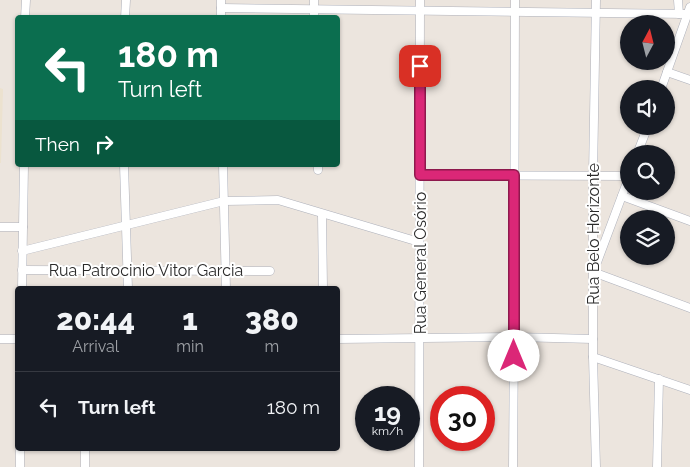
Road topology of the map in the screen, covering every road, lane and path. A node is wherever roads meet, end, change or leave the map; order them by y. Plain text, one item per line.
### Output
1 (26, 0) edge
2 (126, 0) edge
3 (314, 0) edge
4 (420, 0) edge
5 (515, 0) edge
6 (596, 0) edge
7 (678, 0) edge
8 (221, 4) edge
9 (314, 9) junction
10 (420, 10) junction
11 (515, 11) junction
12 (689, 11) edge
13 (596, 12) junction
14 (678, 14) junction
15 (25, 15) edge
16 (125, 15) edge
17 (314, 15) edge
18 (667, 72) junction
19 (664, 80) edge
20 (690, 80) edge
21 (24, 167) edge
22 (124, 167) edge
23 (223, 167) edge
24 (420, 175) junction
25 (514, 175) junction
26 (593, 176) junction
27 (620, 176) edge
28 (620, 200) edge
29 (633, 200) edge
30 (224, 201) junction
31 (322, 215) junction
32 (690, 220) edge
33 (125, 224) junction
34 (0, 227) edge
35 (23, 227) junction
36 (419, 242) junction
37 (22, 250) junction
38 (22, 270) junction
39 (128, 270) junction
40 (225, 271) junction
41 (270, 271) dead end
42 (593, 272) junction
43 (22, 286) edge
44 (128, 286) edge
45 (226, 286) edge
46 (323, 286) edge
47 (690, 308) edge
48 (514, 338) junction
49 (0, 339) edge
50 (15, 339) edge
51 (340, 339) edge
52 (419, 339) junction
53 (593, 339) junction
54 (593, 357) junction
55 (659, 379) junction
56 (690, 390) edge
57 (20, 451) edge
58 (85, 451) edge
59 (20, 467) edge
60 (85, 467) edge
61 (419, 467) edge
62 (512, 467) edge
63 (596, 467) edge
64 (657, 467) edge

1 - 15 street
2 - 16 street
3 - 9 street
4 - 10 street, Rua General Osório
5 - 11 street
6 - 13 street, Rua Belo Horizonte
7 - 14 street
8 - 9 street
9 - 10 street
9 - 17 street
10 - 11 street
10 - 24 street, Rua General Osório
11 - 13 street
11 - 25 street
12 - 14 street
12 - 18 street
13 - 14 street
13 - 26 street, Rua Belo Horizonte
18 - 19 street
18 - 20 street
21 - 35 street
22 - 33 street
23 - 30 street
24 - 25 street
24 - 36 street, Rua General Osório
25 - 26 street
25 - 48 street
26 - 27 street
26 - 42 street, Rua Belo Horizonte
28 - 42 street
29 - 32 street
30 - 31 street
30 - 33 street
30 - 40 street
31 - 36 street
31 - 46 street
33 - 37 street
33 - 39 street
34 - 35 street
35 - 37 street
36 - 52 street, Rua General Osório
37 - 38 street
38 - 39 street, Rua Patrocinio Vitor Garcia
38 - 43 street
39 - 40 street, Rua Patrocinio Vitor Garcia
39 - 44 street
40 - 41 street, Rua Patrocinio Vitor Garcia
40 - 45 street
42 - 47 street
42 - 53 street, Rua Belo Horizonte
48 - 52 street
48 - 53 street
48 - 62 street
49 - 50 street
51 - 52 street
52 - 61 street, Rua General Osório
53 - 54 street, Rua Belo Horizonte
54 - 55 street
54 - 63 street, Rua Belo Horizonte
55 - 56 street
55 - 64 street
57 - 59 street
58 - 60 street

